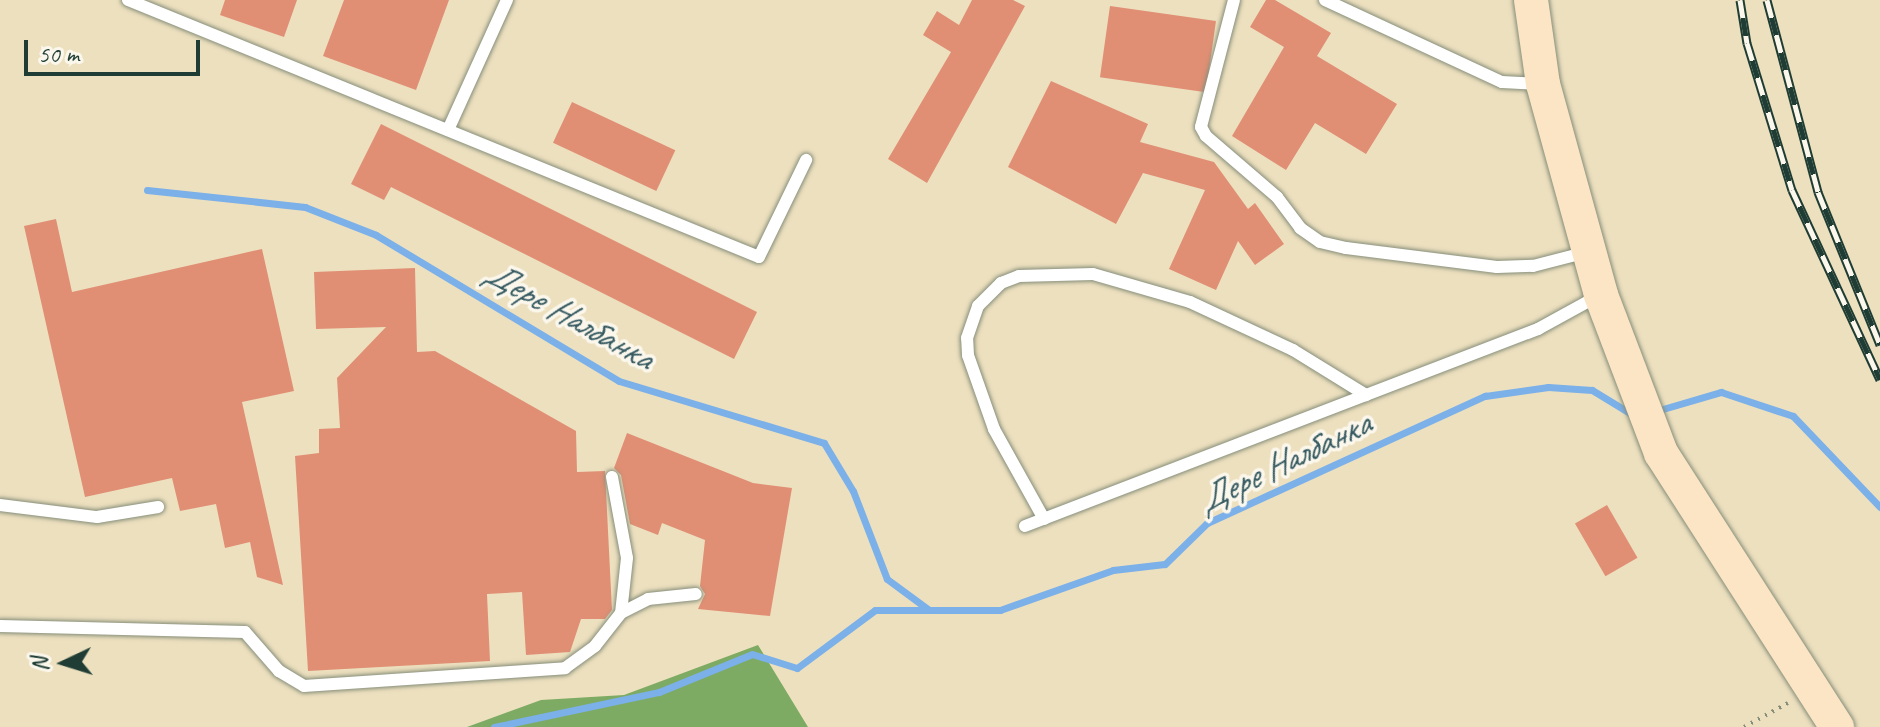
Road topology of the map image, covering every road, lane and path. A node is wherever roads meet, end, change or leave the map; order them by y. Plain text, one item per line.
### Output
1 (128, 0) edge
2 (507, 0) edge
3 (1234, 0) edge
4 (1325, 0) edge
5 (1531, 0) edge
6 (1543, 84) junction
7 (448, 130) junction
8 (806, 160) dead end
9 (1589, 251) junction
10 (1601, 295) junction
11 (1366, 395) junction
12 (612, 477) dead end
13 (0, 505) edge
14 (158, 507) dead end
15 (1044, 519) junction
16 (1025, 526) dead end
17 (696, 594) dead end
18 (621, 613) junction
19 (0, 626) edge
20 (1812, 690) junction
21 (1744, 727) edge
22 (1837, 727) edge

1 - 7 lane
2 - 7 lane
3 - 9 lane
4 - 6 lane
5 - 6 street
6 - 9 street
7 - 8 lane
9 - 10 street
10 - 11 lane
10 - 20 street
11 - 15 lane
11 - 15 lane
12 - 18 lane
13 - 14 lane
15 - 16 lane
17 - 18 lane
18 - 19 lane
20 - 21 path
20 - 22 street

